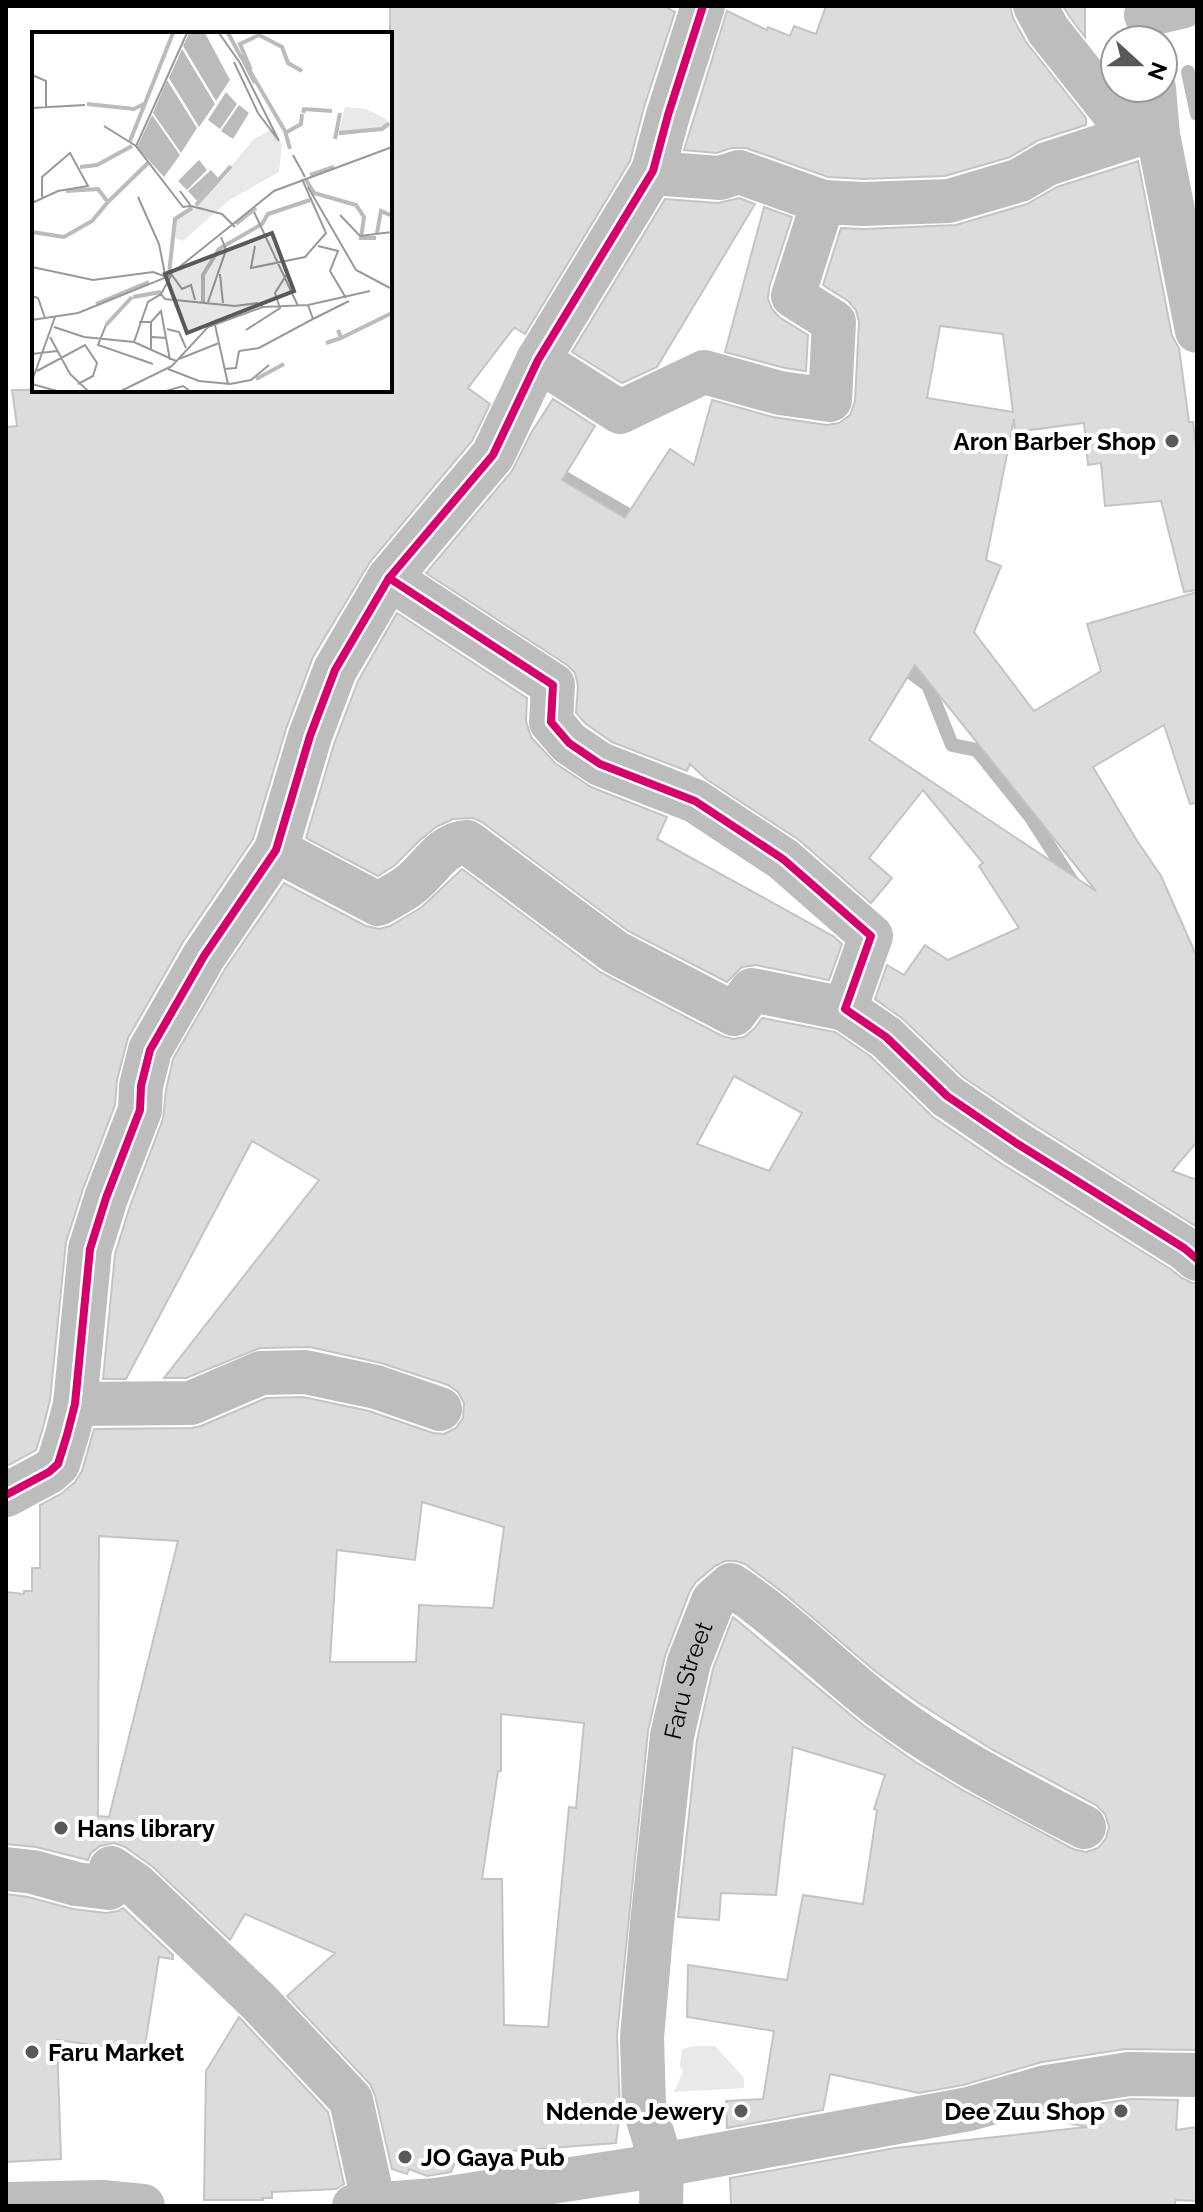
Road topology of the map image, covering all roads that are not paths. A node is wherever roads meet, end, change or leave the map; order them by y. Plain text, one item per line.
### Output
1 (703, 6) edge
2 (1035, 6) edge
3 (1152, 104) edge
4 (1148, 134) junction
5 (653, 171) junction
6 (823, 202) junction
7 (1197, 331) edge
8 (538, 360) junction
9 (389, 578) junction
10 (276, 850) junction
11 (845, 1009) junction
12 (1197, 1259) edge
13 (75, 1404) junction
14 (440, 1409) dead end
15 (6, 1495) edge
16 (1084, 1827) dead end
17 (6, 1869) edge
18 (1197, 2075) edge
19 (662, 2185) edge
20 (6, 2204) edge
21 (364, 2205) edge
22 (143, 2206) edge

1 - 5 street
2 - 4 street
3 - 4 street
4 - 6 street
4 - 7 street
5 - 6 street
5 - 8 street
6 - 8 street
8 - 9 street
9 - 10 street
9 - 11 street
10 - 11 street
10 - 13 street
11 - 12 street
13 - 14 street
13 - 15 street
16 - 19 street, Faru Street
17 - 21 street
18 - 19 street
19 - 21 street
20 - 22 street

